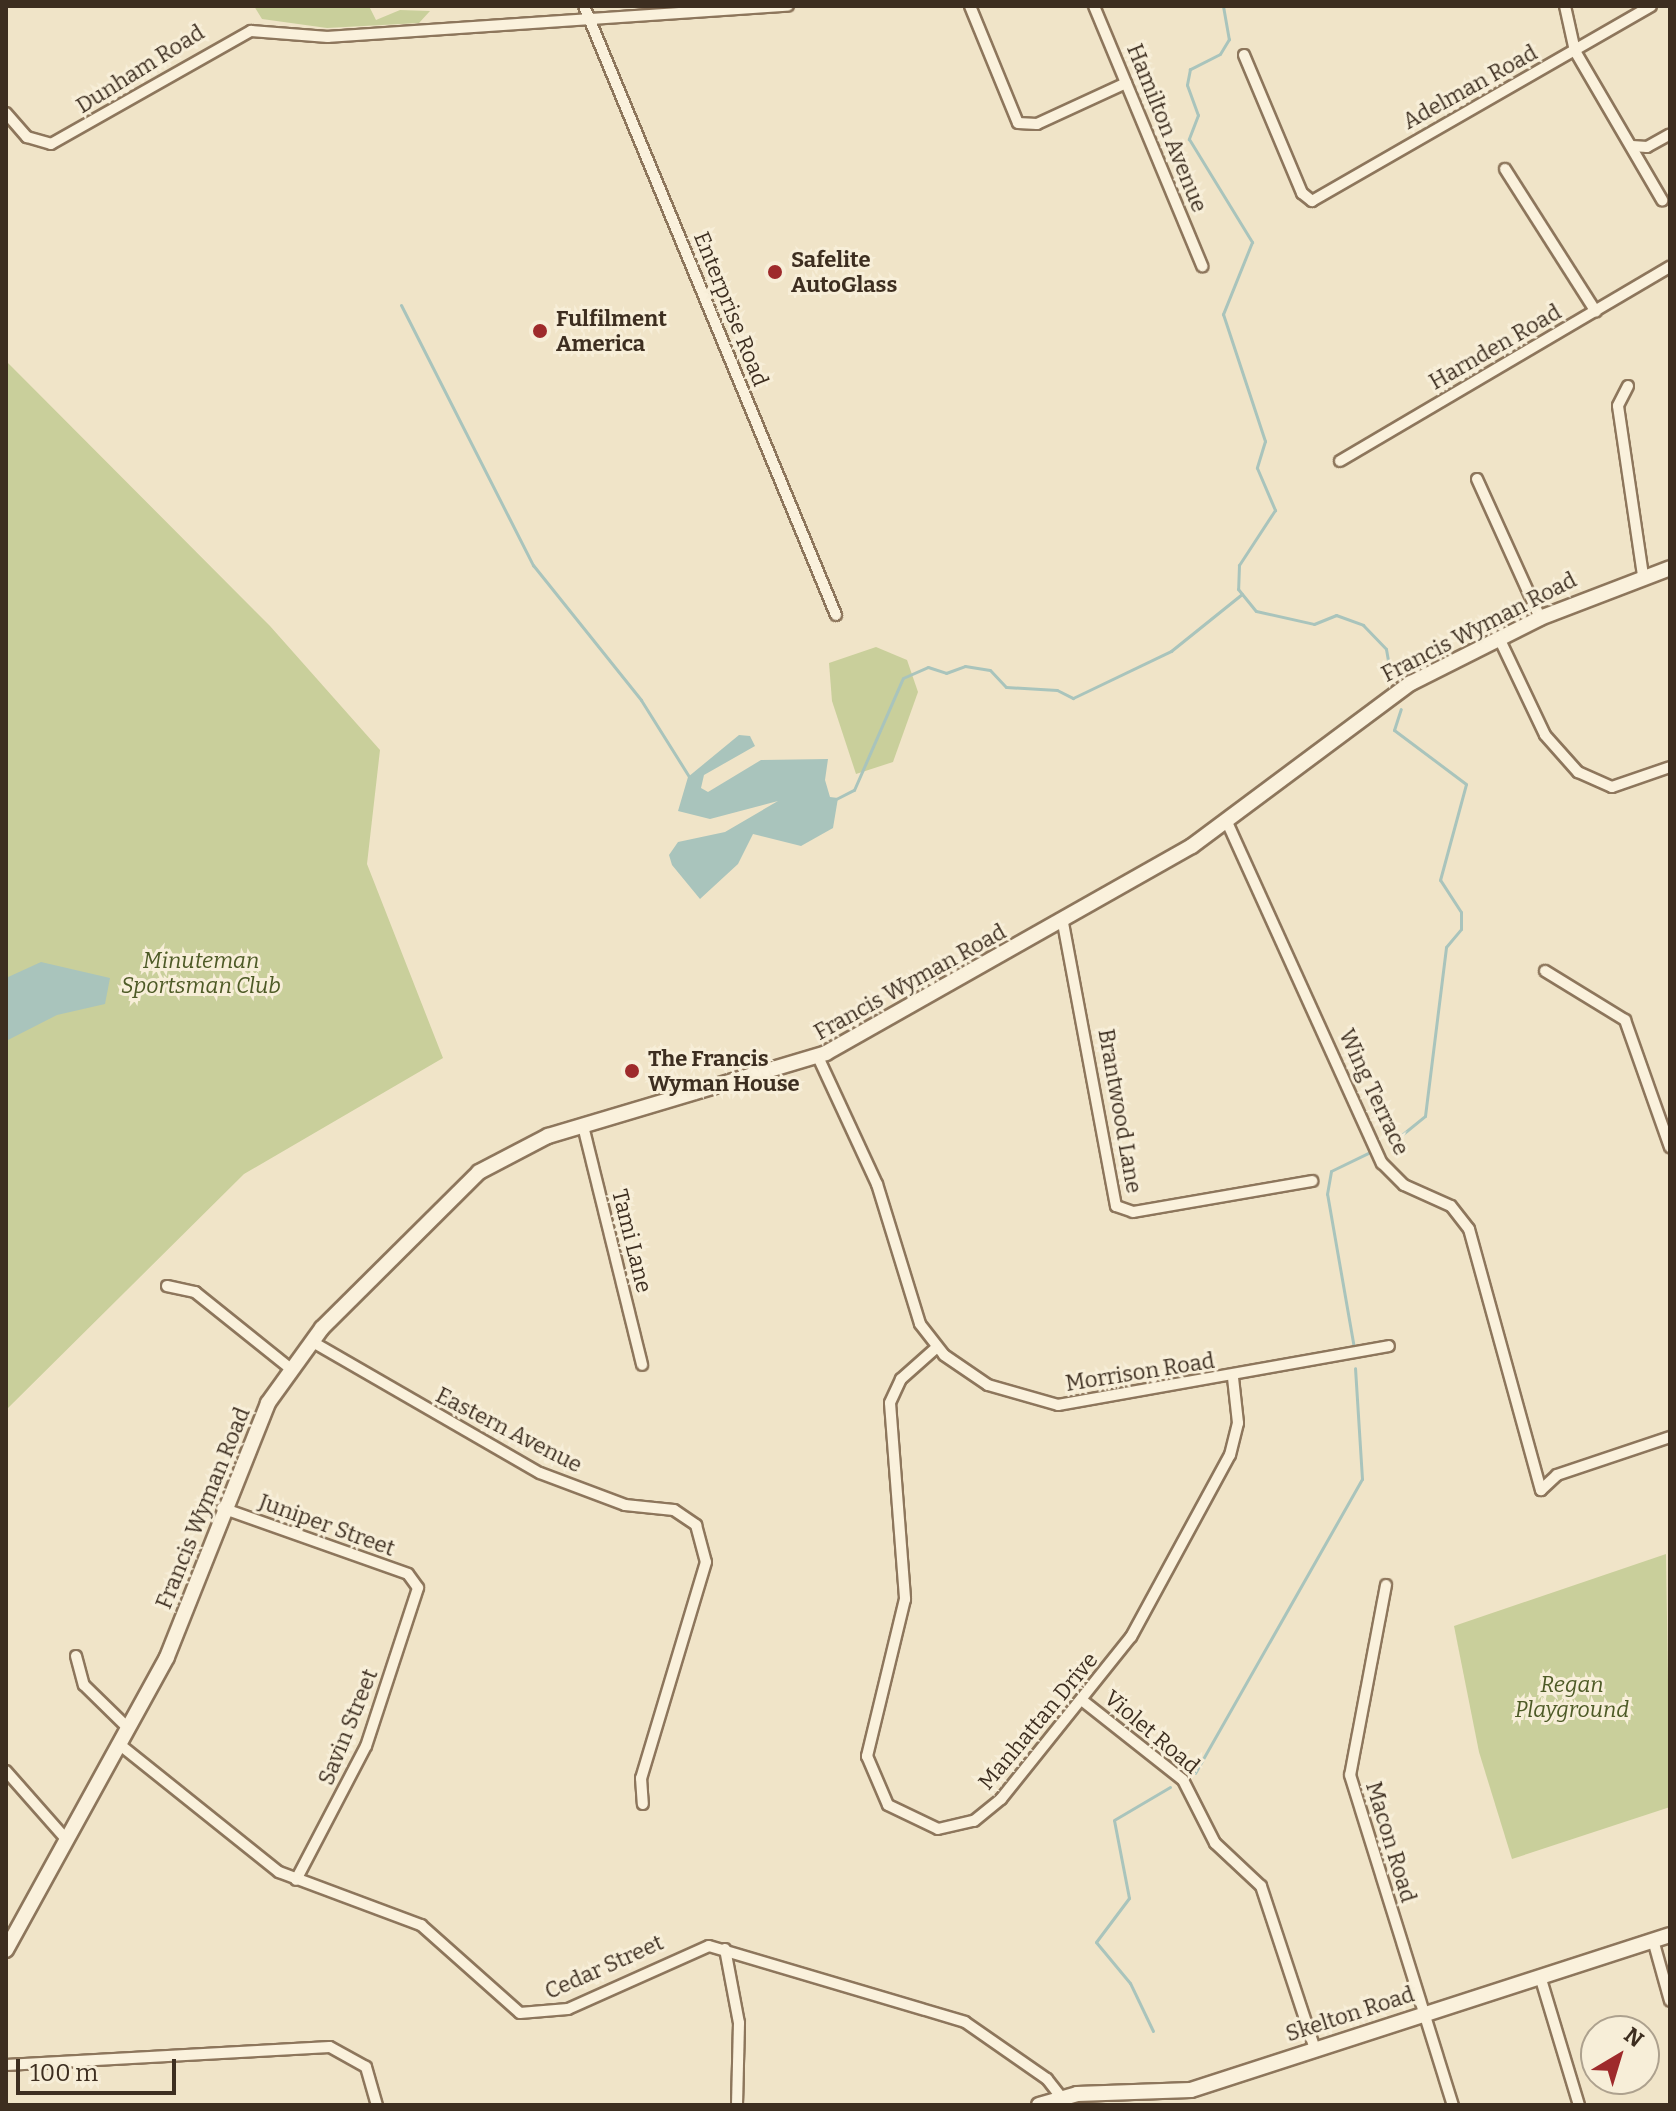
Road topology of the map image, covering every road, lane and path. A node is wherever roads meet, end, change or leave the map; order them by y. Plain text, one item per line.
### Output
1 (584, 6) edge
2 (788, 6) edge
3 (970, 6) edge
4 (1094, 6) edge
5 (1565, 6) edge
6 (1651, 6) edge
7 (589, 19) junction
8 (1575, 51) junction
9 (1244, 55) dead end
10 (1126, 83) junction
11 (6, 113) edge
12 (1670, 134) edge
13 (1632, 146) junction
14 (1505, 169) dead end
15 (1662, 200) dead end
16 (1202, 266) dead end
17 (1670, 267) edge
18 (1596, 312) junction
19 (1628, 386) dead end
20 (1340, 461) dead end
21 (1477, 479) dead end
22 (1670, 568) edge
23 (1643, 575) junction
24 (836, 615) dead end
25 (1540, 618) junction
26 (1499, 638) junction
27 (1670, 767) edge
28 (1227, 822) junction
29 (1063, 923) junction
30 (1545, 971) dead end
31 (818, 1057) junction
32 (583, 1126) junction
33 (1670, 1145) edge
34 (1312, 1181) dead end
35 (167, 1286) dead end
36 (311, 1341) junction
37 (1389, 1346) dead end
38 (936, 1348) junction
39 (642, 1365) dead end
40 (290, 1368) junction
41 (1233, 1378) junction
42 (1670, 1437) edge
43 (222, 1508) junction
44 (417, 1583) joint
45 (1386, 1585) dead end
46 (76, 1656) dead end
47 (1083, 1701) junction
48 (128, 1728) junction
49 (119, 1744) junction
50 (6, 1771) edge
51 (643, 1804) dead end
52 (66, 1839) junction
53 (296, 1880) junction
54 (1670, 1935) edge
55 (1653, 1940) junction
56 (725, 1949) junction
57 (6, 1950) edge
58 (1540, 1976) junction
59 (1670, 2001) edge
60 (1424, 2013) junction
61 (1315, 2049) junction
62 (6, 2065) edge
63 (1061, 2097) junction
64 (377, 2105) edge
65 (737, 2105) edge
66 (1039, 2105) edge
67 (1453, 2105) edge
68 (1579, 2105) edge

1 - 7 street, Enterprise Road
2 - 7 street, Dunham Road
3 - 10 street
4 - 10 street, Hamilton Avenue
5 - 8 street
6 - 8 street, Adelman Road
7 - 11 street, Dunham Road
7 - 24 street, Enterprise Road
8 - 9 street, Adelman Road
8 - 13 street
10 - 16 street, Hamilton Avenue
12 - 13 street
13 - 15 street
14 - 18 street
17 - 18 street, Harnden Road
18 - 20 street, Harnden Road
19 - 23 street
21 - 25 street
22 - 23 main road, Francis Wyman Road
23 - 25 main road, Francis Wyman Road
25 - 26 main road, Francis Wyman Road
26 - 27 street
26 - 28 main road, Francis Wyman Road
28 - 29 main road, Francis Wyman Road
28 - 42 street, Wing Terrace
29 - 31 main road, Francis Wyman Road
29 - 34 street, Brantwood Lane
30 - 33 street
31 - 32 main road, Francis Wyman Road
31 - 38 street, Morrison Road
32 - 36 main road, Francis Wyman Road
32 - 39 street, Tami Lane
35 - 40 street
36 - 40 main road, Francis Wyman Road
36 - 51 street, Eastern Avenue
37 - 41 street, Morrison Road
38 - 41 street, Morrison Road
38 - 47 street, Manhattan Drive
40 - 43 main road, Francis Wyman Road
41 - 47 street, Manhattan Drive
43 - 44 street, Juniper Street
43 - 48 main road, Francis Wyman Road
44 - 53 street, Savin Street
45 - 60 street, Macon Road
46 - 48 street
47 - 61 street, Violet Road
48 - 49 main road, Francis Wyman Road
49 - 52 main road, Francis Wyman Road
49 - 53 street, Cedar Street
50 - 52 street
52 - 57 main road, Francis Wyman Road
53 - 56 street, Cedar Street
54 - 55 main road, Skelton Road
55 - 58 main road, Skelton Road
55 - 59 street
56 - 63 street, Cedar Street
56 - 65 street
58 - 60 main road, Skelton Road
58 - 68 street
60 - 61 main road, Skelton Road
60 - 67 street, Macon Road
61 - 63 main road, Skelton Road
62 - 64 street
63 - 66 main road, Skelton Road

